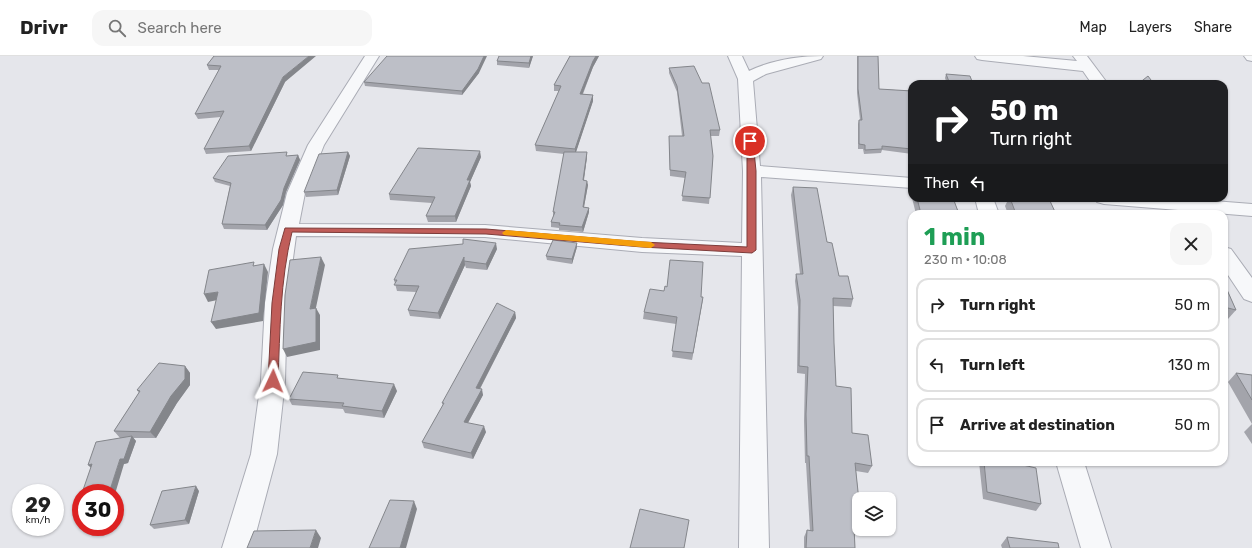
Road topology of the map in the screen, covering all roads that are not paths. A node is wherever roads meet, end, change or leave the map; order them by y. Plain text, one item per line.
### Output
1 (372, 56) edge
2 (735, 56) edge
3 (816, 56) edge
4 (982, 56) edge
5 (1084, 62) edge
6 (745, 79) junction
7 (1097, 80) edge
8 (752, 171) junction
9 (908, 183) edge
10 (1147, 202) edge
11 (1190, 206) edge
12 (1252, 210) edge
13 (288, 230) junction
14 (752, 250) junction
15 (1228, 260) edge
16 (1252, 294) edge
17 (1071, 466) edge
18 (237, 548) edge
19 (754, 548) edge
20 (1096, 548) edge

1 - 13 street
2 - 6 street
3 - 6 street
4 - 5 street
5 - 7 street
6 - 8 street
8 - 9 street
8 - 14 street
10 - 11 street
11 - 12 street
13 - 14 street
13 - 18 street
14 - 19 street
15 - 16 street
17 - 20 street

